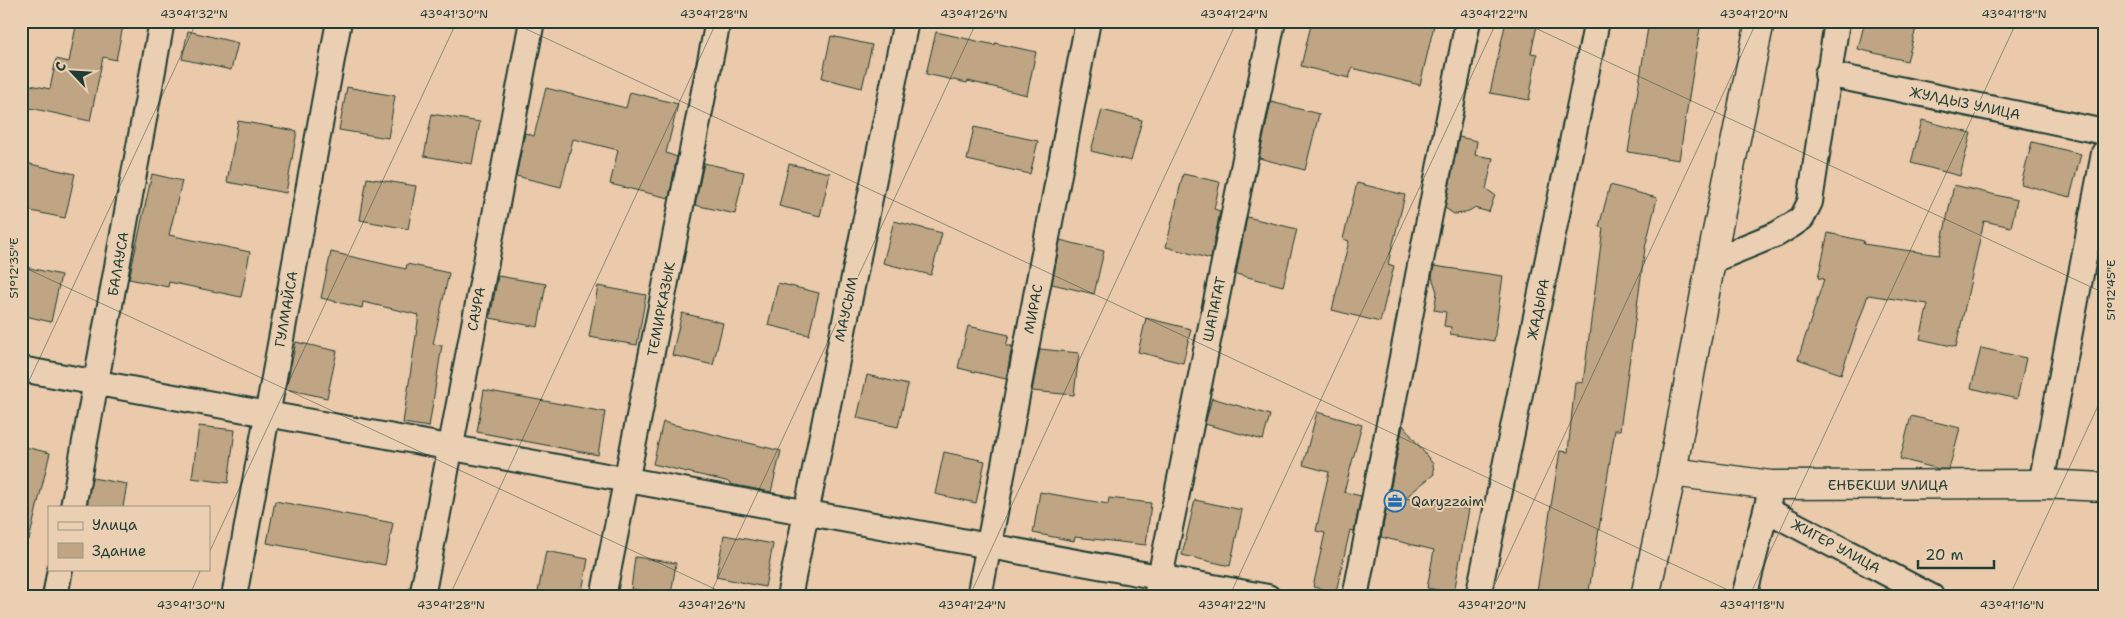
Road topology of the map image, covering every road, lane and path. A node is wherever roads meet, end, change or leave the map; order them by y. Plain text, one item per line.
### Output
1 (162, 21) edge
2 (339, 21) edge
3 (532, 21) edge
4 (718, 21) edge
5 (906, 21) edge
6 (1088, 21) edge
7 (1272, 21) edge
8 (1468, 21) edge
9 (1597, 21) edge
10 (1760, 21) edge
11 (1837, 21) edge
12 (1827, 74) junction
13 (2104, 132) edge
14 (2104, 153) edge
15 (1711, 261) junction
16 (21, 369) edge
17 (97, 383) junction
18 (266, 415) junction
19 (449, 447) junction
20 (1672, 472) junction
21 (627, 480) junction
22 (2041, 484) junction
23 (2104, 488) edge
24 (1769, 498) junction
25 (73, 506) edge
26 (804, 511) junction
27 (987, 545) junction
28 (60, 570) edge
29 (1158, 587) edge
30 (55, 597) edge
31 (234, 597) edge
32 (422, 597) edge
33 (603, 597) edge
34 (789, 597) edge
35 (979, 597) edge
36 (1268, 597) edge
37 (1355, 597) edge
38 (1478, 597) edge
39 (1645, 597) edge
40 (1744, 597) edge
41 (1932, 597) edge

1 - 17 street, БАЛАУСА
2 - 18 street, ГУЛМАЙСА
3 - 19 street, САУРА
4 - 21 street, ТЕМИРКАЗЫК
5 - 26 street, МАУСЫМ
6 - 27 street, МИРАС
7 - 29 street, ШАПАГАТ
8 - 37 street
9 - 38 street, ЖАДЫРА
10 - 15 main road
11 - 12 street
12 - 13 street, ЖУЛДЫЗ УЛИЦА
12 - 15 street
14 - 22 street
15 - 20 main road
16 - 17 street
17 - 18 street
17 - 25 street, БАЛАУСА
18 - 19 street
18 - 31 street, ГУЛМАЙСА
19 - 21 street
19 - 32 street, САУРА
20 - 24 main road, ЕНБЕКШИ УЛИЦА
20 - 39 main road
21 - 26 street
21 - 33 street, ТЕМИРКАЗЫК
22 - 23 main road, ЕНБЕКШИ УЛИЦА
22 - 24 main road, ЕНБЕКШИ УЛИЦА
24 - 40 street
24 - 41 street, ЖИГЕР УЛИЦА
26 - 27 street
26 - 34 street, МАУСЫМ
27 - 29 street
27 - 35 street, МИРАС
28 - 30 street
29 - 36 street

